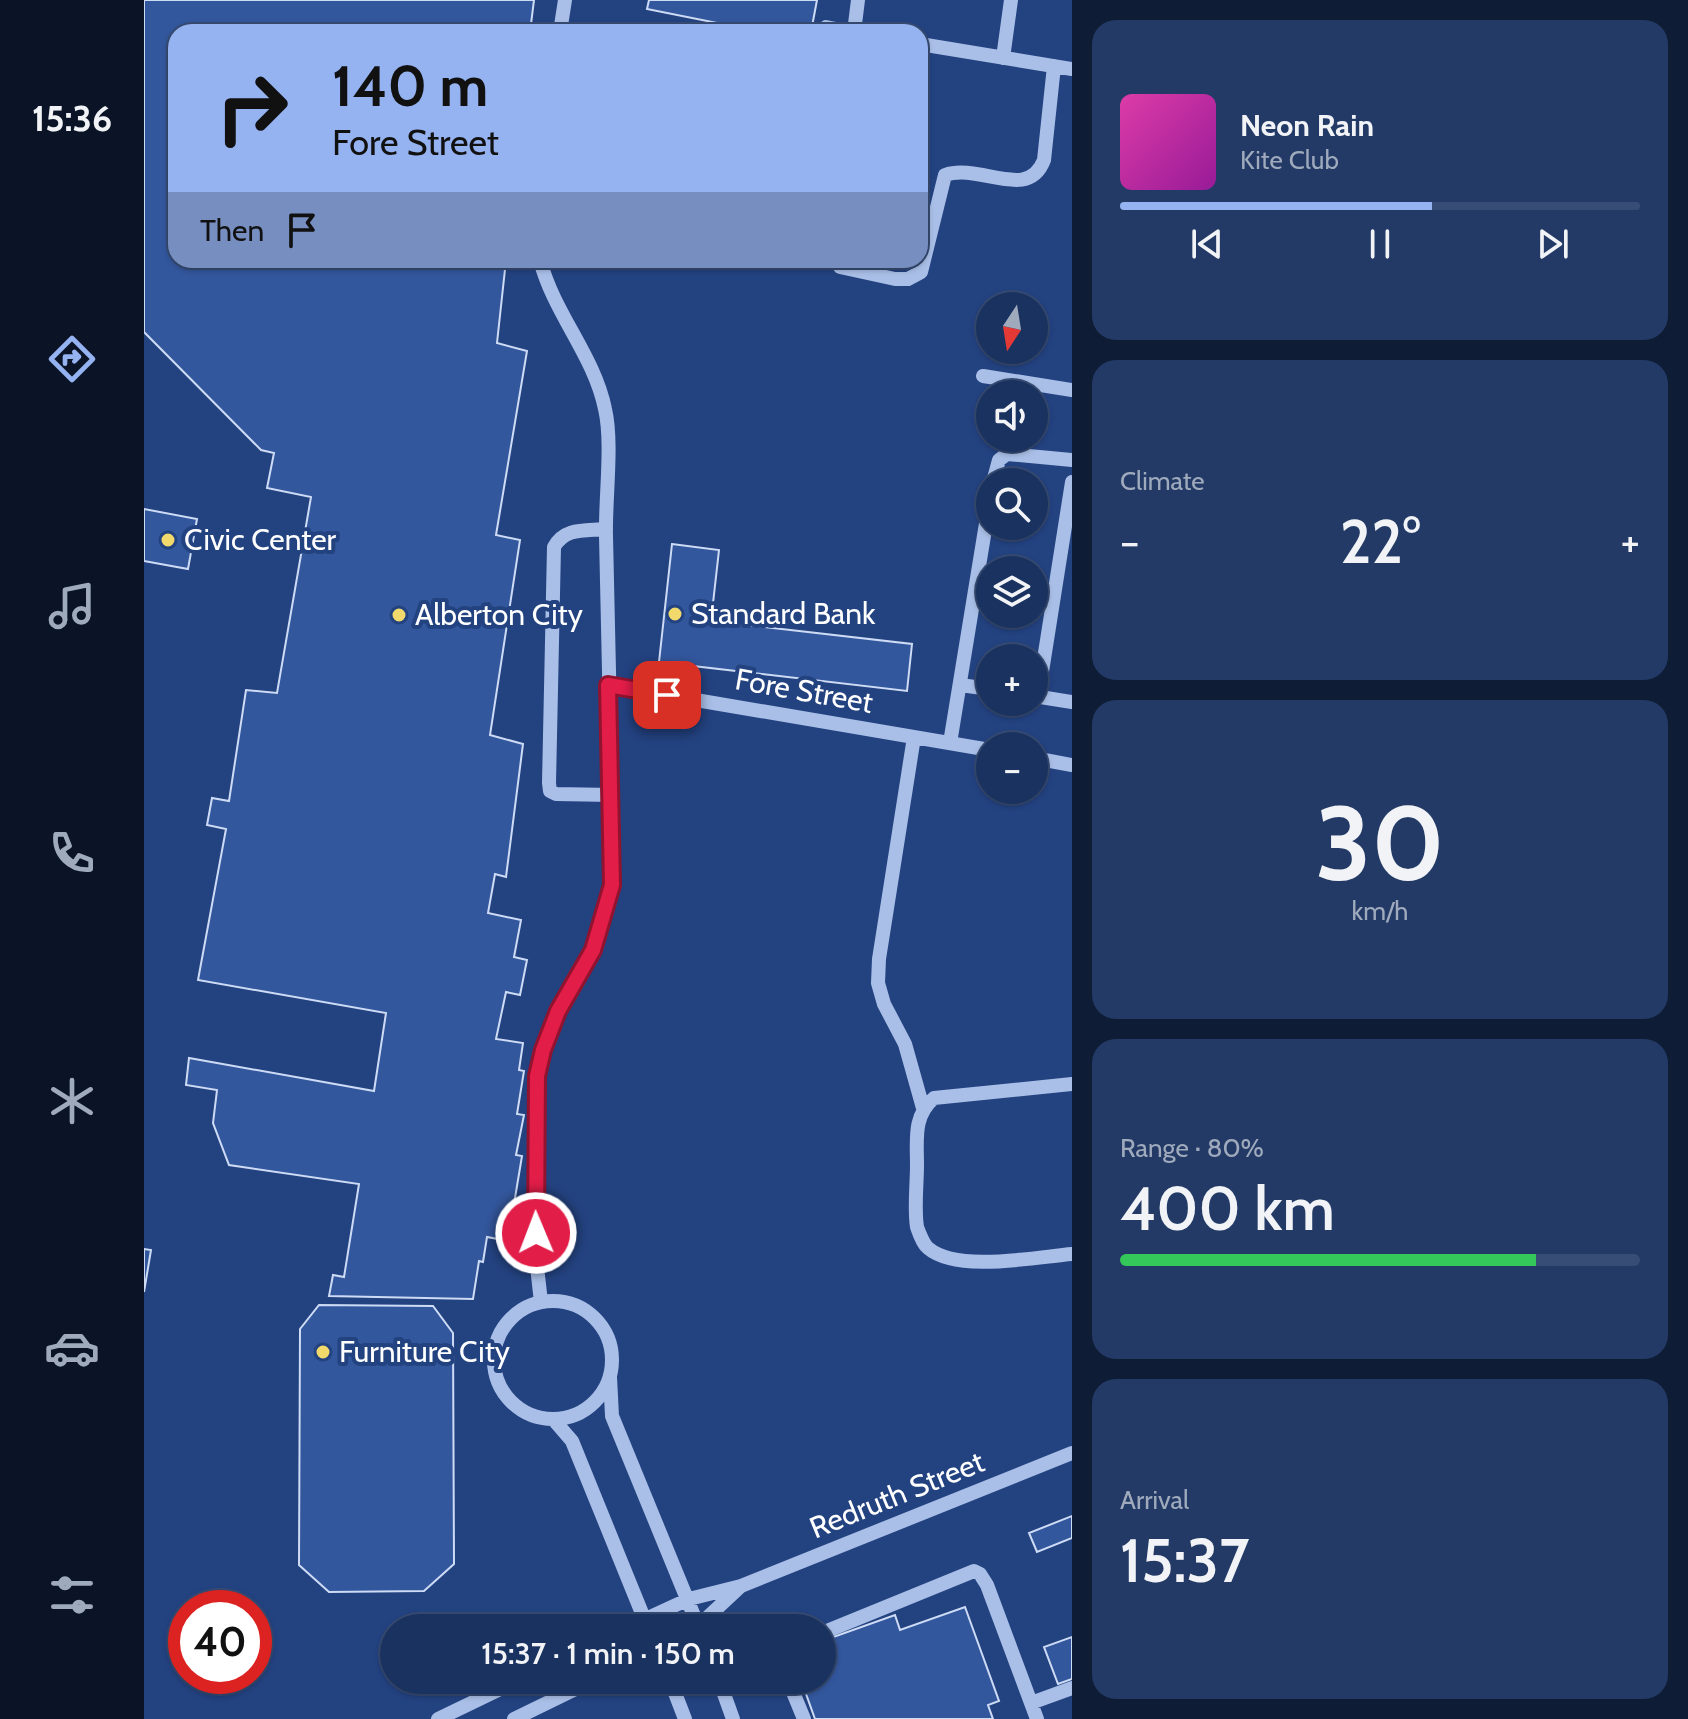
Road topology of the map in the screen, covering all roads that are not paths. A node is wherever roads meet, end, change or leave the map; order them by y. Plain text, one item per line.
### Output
1 (565, 0) edge
2 (858, 0) edge
3 (1011, 0) edge
4 (561, 24) edge
5 (854, 24) edge
6 (928, 45) edge
7 (1003, 58) junction
8 (1054, 66) junction
9 (1072, 69) edge
10 (928, 244) edge
11 (543, 268) edge
12 (845, 268) edge
13 (922, 268) edge
14 (983, 376) dead end
15 (1072, 390) edge
16 (1072, 460) edge
17 (997, 468) edge
18 (1072, 482) edge
19 (606, 529) junction
20 (983, 540) edge
21 (1045, 644) edge
22 (608, 685) junction
23 (960, 685) junction
24 (976, 687) edge
25 (1048, 698) edge
26 (1072, 702) edge
27 (914, 737) junction
28 (950, 743) junction
29 (976, 748) edge
30 (1048, 761) edge
31 (1072, 765) edge
32 (612, 795) junction
33 (1072, 1084) edge
34 (923, 1108) junction
35 (1072, 1254) edge
36 (541, 1302) junction
37 (610, 1376) junction
38 (553, 1419) junction
39 (1072, 1453) edge
40 (741, 1586) junction
41 (689, 1599) junction
42 (642, 1614) edge
43 (663, 1614) edge
44 (694, 1614) edge
45 (712, 1614) edge
46 (836, 1627) edge
47 (1072, 1688) edge
48 (490, 1694) edge
49 (565, 1694) edge
50 (675, 1694) edge
51 (724, 1694) edge
52 (794, 1694) edge
53 (1031, 1703) junction
54 (438, 1719) edge
55 (514, 1719) edge
56 (685, 1719) edge
57 (733, 1719) edge
58 (804, 1719) edge
59 (1037, 1719) edge

1 - 4 street
2 - 5 street
3 - 7 street
6 - 7 street
7 - 8 street
8 - 9 street
8 - 10 street
11 - 19 street
12 - 13 street
14 - 15 street
16 - 17 street
18 - 21 street
19 - 22 street
19 - 32 street
20 - 23 street
22 - 27 street, Fore Street
22 - 32 street
23 - 24 street
23 - 28 street
25 - 26 street
27 - 28 street, Fore Street
27 - 34 street
28 - 29 street, Fore Street
30 - 31 street
32 - 36 street
33 - 34 street
34 - 35 street
36 - 37 street
36 - 38 street
37 - 38 street
37 - 41 street
38 - 42 street
39 - 40 street, Redruth Street
40 - 41 street, Redruth Street
40 - 45 street, Redruth Street
41 - 43 street, Redruth Street
41 - 44 street
46 - 53 street
47 - 53 street
48 - 54 street
49 - 55 street
50 - 56 street
51 - 57 street
52 - 58 street
53 - 59 street

